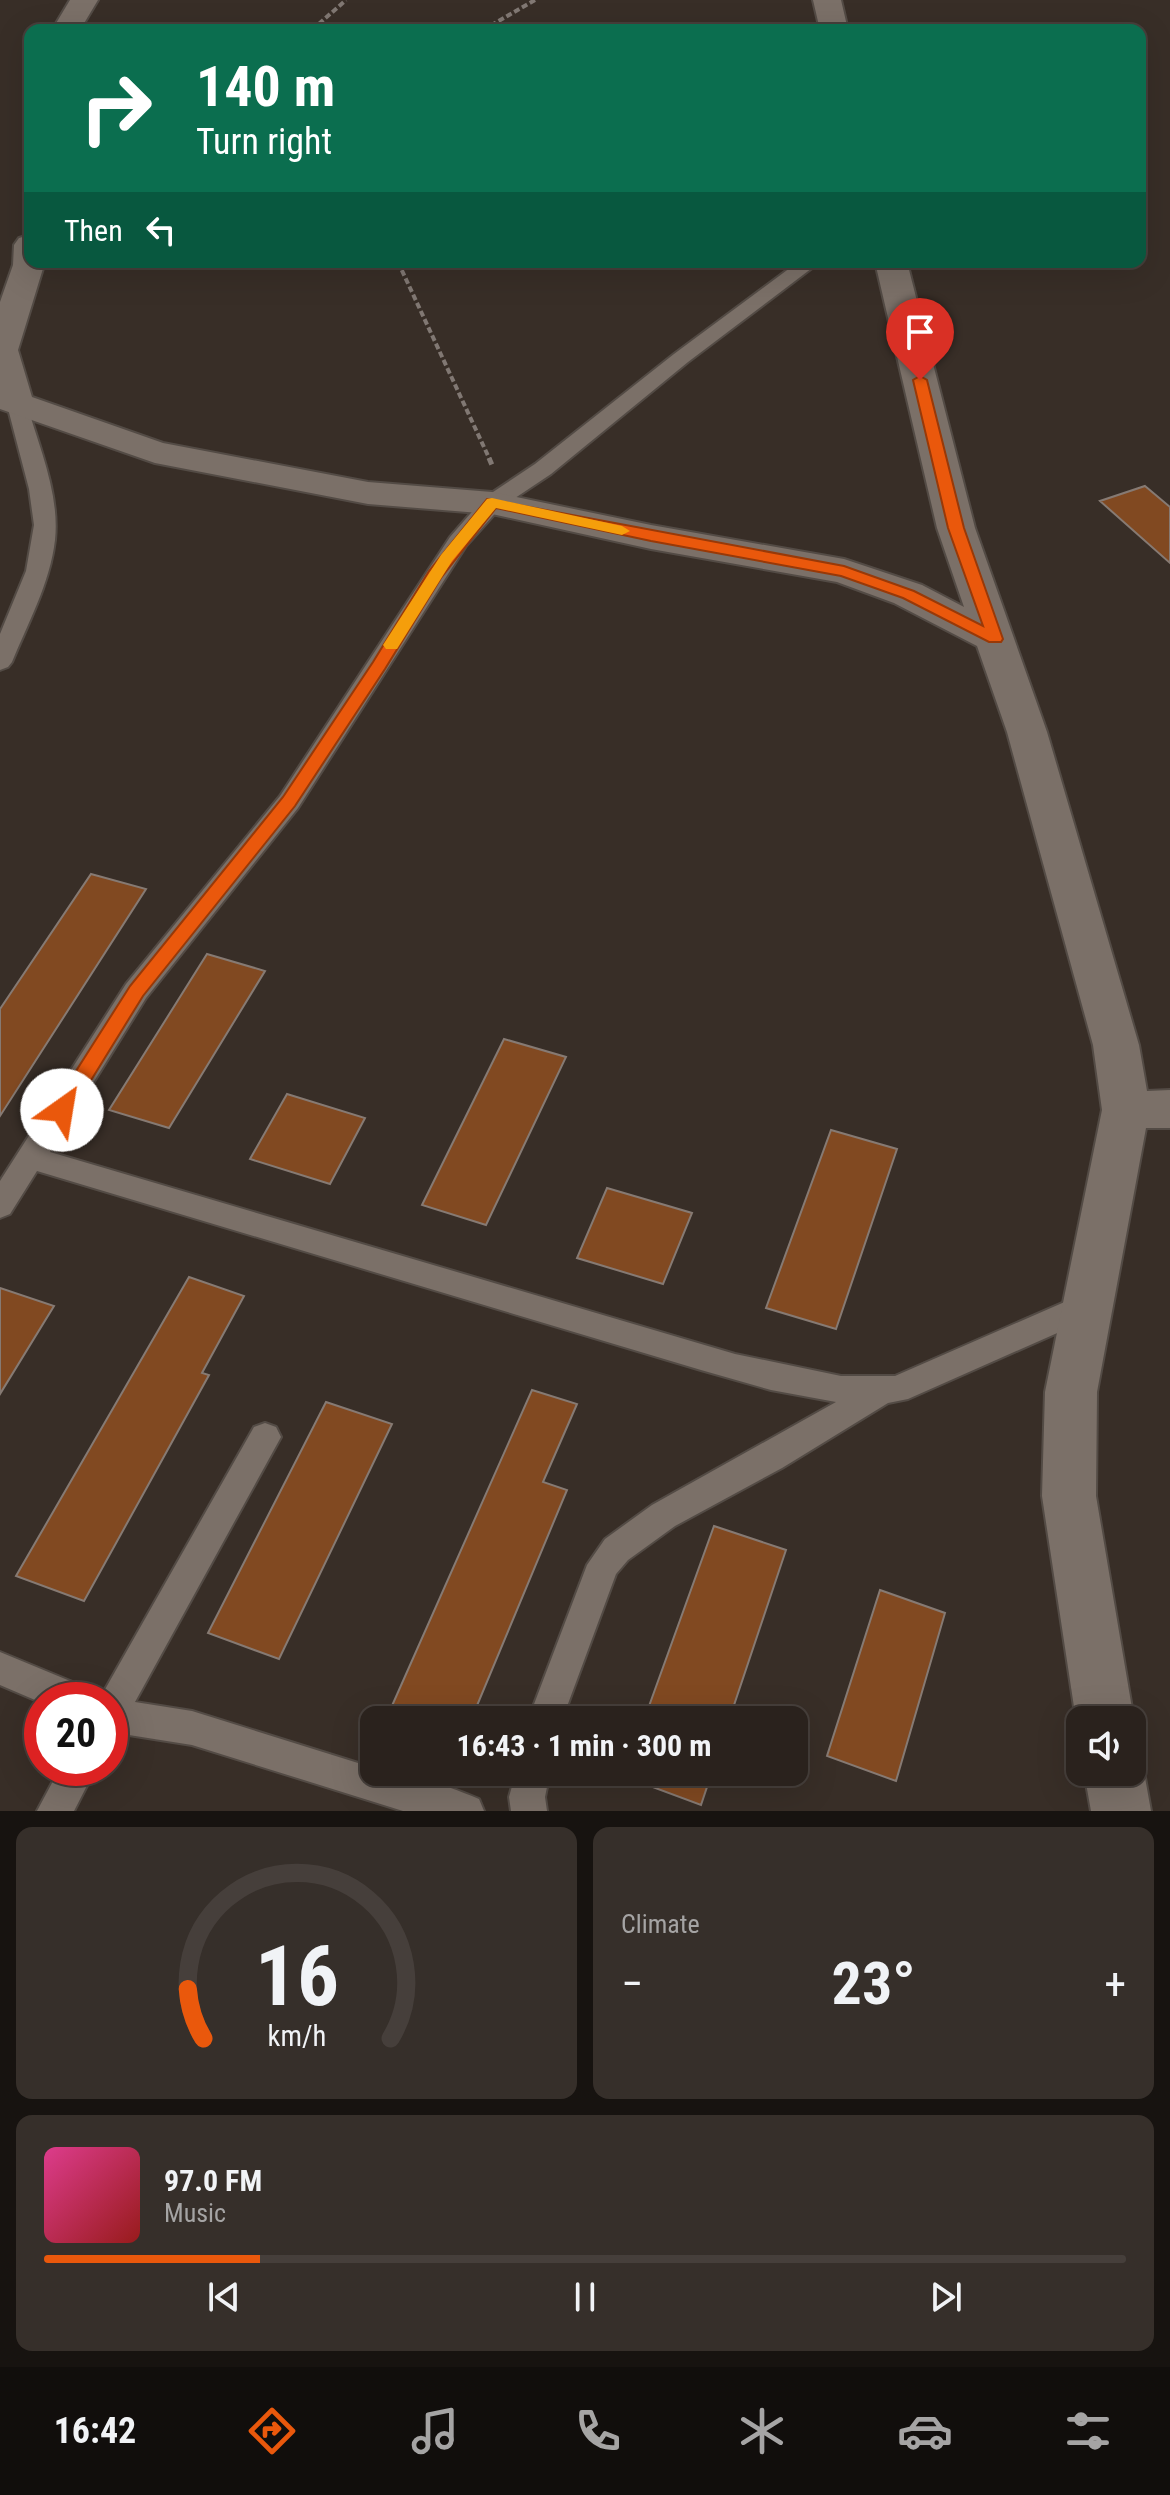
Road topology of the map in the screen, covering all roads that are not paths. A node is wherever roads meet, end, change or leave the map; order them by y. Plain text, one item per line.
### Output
1 (84, 0) edge
2 (827, 0) edge
3 (70, 24) edge
4 (833, 24) edge
5 (28, 268) edge
6 (802, 268) edge
7 (892, 268) edge
8 (5, 408) edge
9 (498, 499) junction
10 (995, 639) junction
11 (0, 662) edge
12 (1148, 1110) edge
13 (33, 1158) junction
14 (0, 1206) edge
15 (1087, 1306) junction
16 (877, 1394) junction
17 (265, 1437) dead end
18 (0, 1668) edge
19 (33, 1682) edge
20 (128, 1682) edge
21 (550, 1706) edge
22 (1103, 1706) edge
23 (128, 1717) edge
24 (69, 1786) edge
25 (530, 1786) edge
26 (1117, 1786) edge
27 (55, 1811) edge
28 (466, 1811) edge
29 (529, 1811) edge
30 (1121, 1811) edge

1 - 3 street
2 - 4 street
5 - 8 street
6 - 9 lane
7 - 10 street
8 - 9 street
8 - 11 lane
9 - 10 street
9 - 13 lane
10 - 12 street
12 - 15 street
13 - 14 lane
13 - 16 lane
15 - 16 lane
15 - 22 street
16 - 21 lane
17 - 20 lane
18 - 19 lane
23 - 28 lane
24 - 27 lane
25 - 29 lane
26 - 30 street

